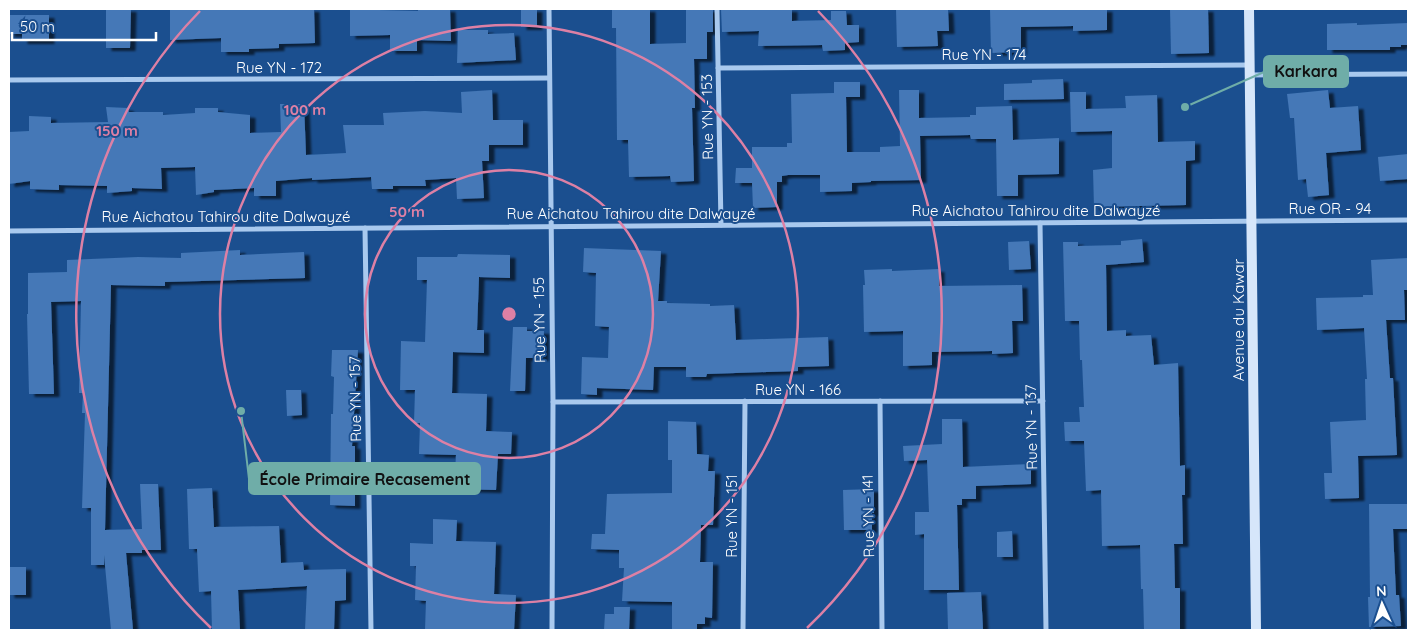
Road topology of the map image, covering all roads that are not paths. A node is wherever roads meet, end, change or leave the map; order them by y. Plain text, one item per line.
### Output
1 (549, 9) edge
2 (718, 9) edge
3 (1250, 9) edge
4 (718, 68) junction
5 (1250, 70) junction
6 (1408, 74) edge
7 (549, 78) junction
8 (9, 80) edge
9 (1408, 220) edge
10 (1252, 221) junction
11 (1040, 223) junction
12 (721, 225) junction
13 (551, 226) junction
14 (365, 228) junction
15 (9, 231) edge
16 (745, 401) junction
17 (880, 401) junction
18 (1043, 401) junction
19 (553, 402) junction
20 (371, 630) edge
21 (552, 630) edge
22 (743, 630) edge
23 (882, 630) edge
24 (1046, 630) edge
25 (1256, 630) edge

1 - 7 street, Rue YN - 155
2 - 4 street, Rue YN - 153
3 - 5 street, Avenue du Kawar
4 - 5 street, Rue YN - 174
4 - 12 street, Rue YN - 153
5 - 6 street, Rue YN - 174
5 - 10 street, Avenue du Kawar
7 - 8 street, Rue YN - 172
7 - 13 street, Rue YN - 155
9 - 10 street, Rue OR - 94
10 - 11 street, Rue Aichatou Tahirou dite Dalwayzé
10 - 25 street, Avenue du Kawar
11 - 12 street, Rue Aichatou Tahirou dite Dalwayzé
11 - 18 street, Rue YN - 137
12 - 13 street, Rue Aichatou Tahirou dite Dalwayzé
13 - 14 street, Rue Aichatou Tahirou dite Dalwayzé
13 - 19 street, Rue YN - 155
14 - 15 street, Rue Aichatou Tahirou dite Dalwayzé
14 - 20 street, Rue YN - 157
16 - 17 street, Rue YN - 166
16 - 19 street, Rue YN - 166
16 - 22 street, Rue YN - 151
17 - 18 street, Rue YN - 166
17 - 23 street, Rue YN - 141
18 - 24 street, Rue YN - 137
19 - 21 street, Rue YN - 155

